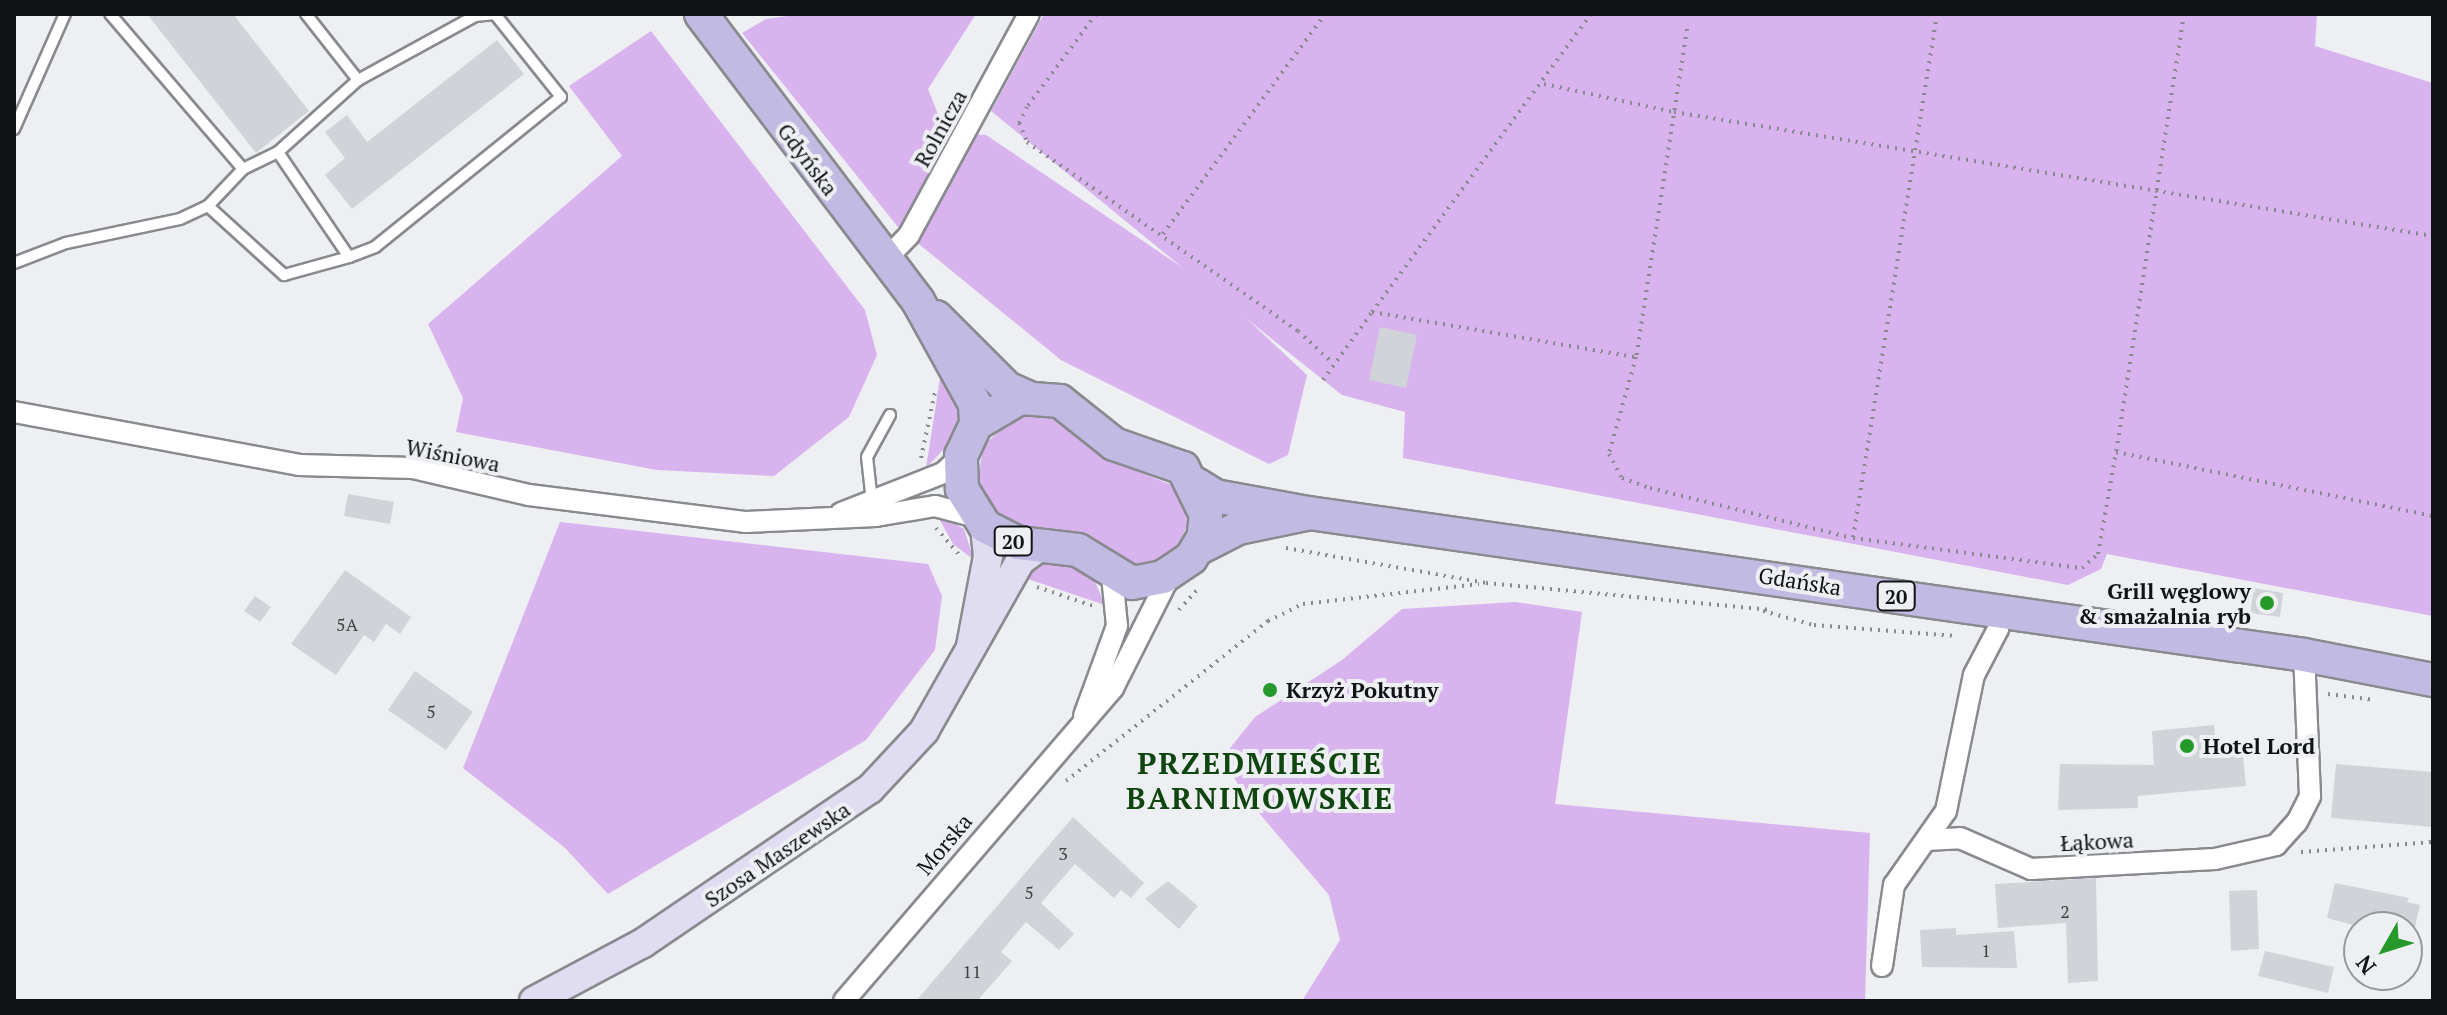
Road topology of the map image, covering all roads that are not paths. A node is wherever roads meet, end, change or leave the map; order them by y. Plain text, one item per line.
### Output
1 (65, 14) edge
2 (110, 14) edge
3 (306, 14) edge
4 (701, 14) edge
5 (1029, 14) edge
6 (358, 80) junction
7 (17, 117) edge
8 (14, 129) edge
9 (278, 152) junction
10 (243, 169) junction
11 (208, 206) junction
12 (349, 257) junction
13 (886, 259) junction
14 (14, 263) edge
15 (918, 301) junction
16 (1029, 398) junction
17 (14, 412) edge
18 (890, 415) dead end
19 (976, 424) junction
20 (961, 456) junction
21 (1196, 484) junction
22 (873, 507) junction
23 (1309, 513) junction
24 (980, 521) junction
25 (1043, 544) junction
26 (1199, 548) junction
27 (998, 573) junction
28 (1112, 575) junction
29 (1187, 579) junction
30 (2000, 612) junction
31 (2304, 655) junction
32 (2433, 680) edge
33 (1083, 720) junction
34 (1926, 840) junction
35 (1882, 966) dead end
36 (534, 1001) edge
37 (844, 1001) edge

1 - 7 lane
2 - 10 lane
3 - 6 lane
4 - 13 main road, Gdyńska / 20
5 - 13 street, Rolnicza
6 - 9 lane
6 - 12 lane
7 - 8 lane
9 - 10 lane
9 - 12 lane
10 - 11 lane
11 - 12 lane
11 - 14 lane
13 - 15 main road, Gdyńska / 20
15 - 16 main road, Gdyńska / 20
15 - 19 main road, Gdyńska / 20
16 - 19 main road
16 - 21 main road, 20
17 - 22 street, Wiśniowa
18 - 22 lane
19 - 20 main road
20 - 22 street, Wiśniowa
20 - 24 main road, 20
21 - 23 main road, Gdańska / 20
21 - 26 main road
22 - 24 street, Wiśniowa
23 - 26 main road, Gdańska / 20
23 - 30 main road, Gdańska / 20
24 - 25 main road, 20
24 - 27 main road, Szosa Maszewska
25 - 27 main road
25 - 28 main road, 20
26 - 29 main road, 20
27 - 36 main road, Szosa Maszewska
28 - 29 main road, 20
28 - 33 street, Morska
29 - 33 street, Morska
30 - 31 main road, Gdańska / 20
30 - 34 street
31 - 32 main road, Gdańska / 20
31 - 34 street, Łąkowa
33 - 37 street, Morska
34 - 35 street

